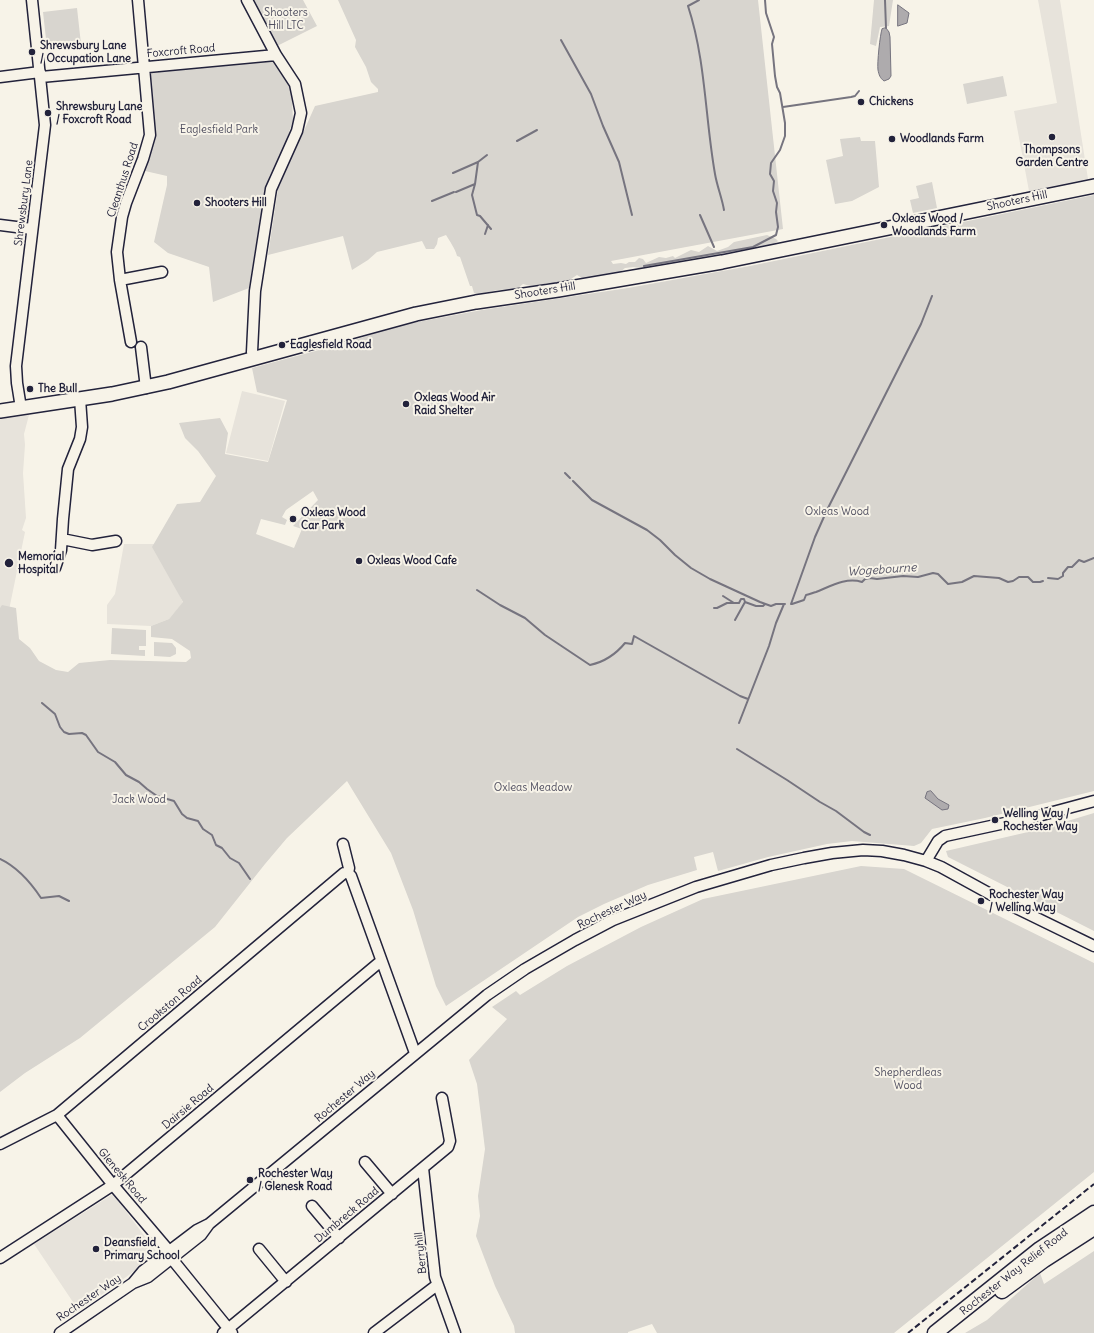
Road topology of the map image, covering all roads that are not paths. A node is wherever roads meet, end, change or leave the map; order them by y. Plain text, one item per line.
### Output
1 (32, 0) edge
2 (138, 0) edge
3 (246, 0) edge
4 (276, 55) junction
5 (144, 67) junction
6 (40, 74) junction
7 (0, 77) edge
8 (1094, 186) edge
9 (0, 225) edge
10 (32, 229) junction
11 (162, 272) dead end
12 (120, 280) junction
13 (131, 342) dead end
14 (141, 347) dead end
15 (254, 359) junction
16 (146, 388) junction
17 (80, 399) junction
18 (20, 408) junction
19 (0, 411) edge
20 (62, 539) junction
21 (116, 541) dead end
22 (55, 568) dead end
23 (1094, 800) edge
24 (343, 844) dead end
25 (926, 861) junction
26 (348, 872) junction
27 (1094, 946) edge
28 (381, 961) junction
29 (415, 1054) junction
30 (442, 1098) dead end
31 (57, 1115) junction
32 (0, 1144) edge
33 (365, 1162) dead end
34 (423, 1168) junction
35 (113, 1185) junction
36 (392, 1194) junction
37 (312, 1206) dead end
38 (1094, 1213) edge
39 (1094, 1228) edge
40 (339, 1238) junction
41 (259, 1249) dead end
42 (171, 1255) junction
43 (0, 1258) edge
44 (286, 1282) junction
45 (437, 1285) junction
46 (228, 1332) edge
47 (60, 1333) edge
48 (374, 1333) edge
49 (455, 1333) edge
50 (935, 1333) edge
51 (950, 1333) edge

1 - 6 street, Shrewsbury Lane
2 - 5 street, Cleanthus Road
3 - 4 street
4 - 5 street, Foxcroft Road
4 - 15 street
5 - 6 street, Foxcroft Road
5 - 12 street, Cleanthus Road
6 - 7 street, Foxcroft Road
6 - 10 street, Shrewsbury Lane
8 - 15 main road, Shooters Hill
9 - 10 street
10 - 18 street, Shrewsbury Lane
11 - 12 street
12 - 13 street, Cleanthus Road
14 - 16 street
15 - 16 main road, Shooters Hill
16 - 17 main road, Shooters Hill
17 - 18 main road, Shooters Hill
17 - 20 street
18 - 19 main road, Shooters Hill
20 - 21 street
20 - 22 street
23 - 25 street
24 - 26 street
25 - 27 street, Rochester Way
25 - 29 street, Rochester Way
26 - 28 street
26 - 31 street, Crookston Road
28 - 29 street
28 - 35 street, Dairsie Road
29 - 42 street, Rochester Way
30 - 34 street, Dumbreck Road
31 - 32 street, Crookston Road
31 - 35 street, Glenesk Road
33 - 36 street
34 - 36 street, Dumbreck Road
34 - 45 street, Berryhill
35 - 42 street, Glenesk Road
35 - 43 street, Dairsie Road
36 - 40 street, Dumbreck Road
37 - 40 street
38 - 50 highway, Rochester Way Relief Road
39 - 51 highway, Rochester Way Relief Road
40 - 44 street, Dumbreck Road
41 - 44 street
42 - 46 street, Glenesk Road
42 - 47 street, Rochester Way
44 - 46 street, Dumbreck Road
45 - 48 street
45 - 49 street, Berryhill

